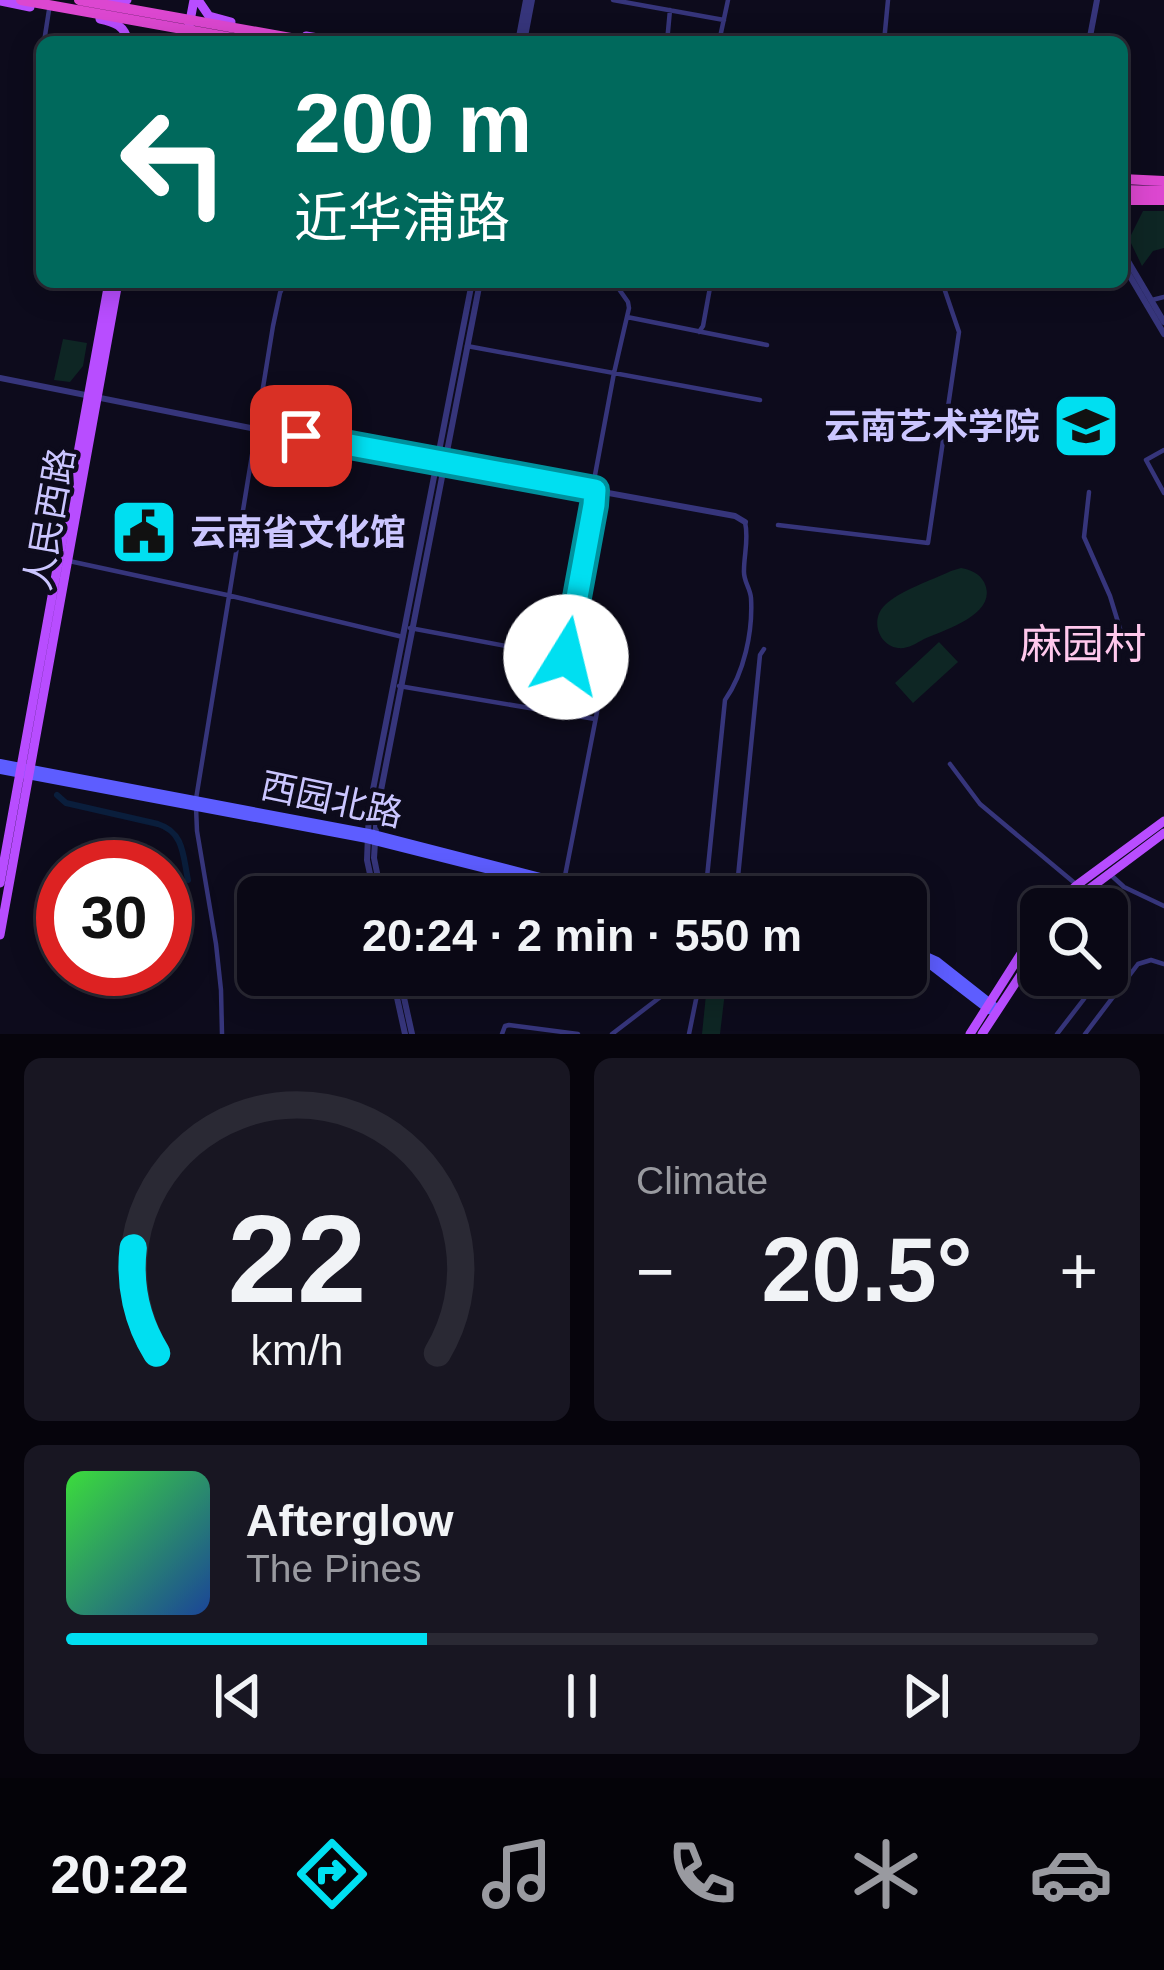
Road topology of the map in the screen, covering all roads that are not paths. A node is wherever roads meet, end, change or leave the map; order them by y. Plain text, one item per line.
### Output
1 (21, 0) edge
2 (33, 0) edge
3 (67, 0) edge
4 (79, 0) edge
5 (92, 0) edge
6 (108, 0) edge
7 (127, 0) edge
8 (139, 0) edge
9 (196, 0) edge
10 (529, 0) edge
11 (613, 0) edge
12 (728, 0) edge
13 (888, 0) edge
14 (1097, 0) edge
15 (0, 2) edge
16 (49, 10) junction
17 (670, 10) junction
18 (83, 16) junction
19 (724, 20) junction
20 (265, 28) junction
21 (45, 36) edge
22 (127, 36) edge
23 (131, 36) edge
24 (187, 36) edge
25 (222, 36) edge
26 (234, 36) edge
27 (255, 36) edge
28 (268, 36) edge
29 (280, 36) edge
30 (309, 36) edge
31 (522, 36) edge
32 (668, 36) edge
33 (720, 36) edge
34 (885, 36) edge
35 (1090, 36) edge
36 (1128, 177) edge
37 (1164, 178) edge
38 (1128, 196) edge
39 (1128, 196) edge
40 (1164, 196) edge
41 (1128, 261) edge
42 (1128, 272) edge
43 (113, 288) edge
44 (283, 288) edge
45 (475, 288) edge
46 (475, 288) edge
47 (618, 288) edge
48 (710, 288) edge
49 (944, 288) edge
50 (1164, 297) edge
51 (1152, 300) junction
52 (627, 317) junction
53 (1164, 322) edge
54 (700, 332) junction
55 (1164, 334) edge
56 (767, 345) dead end
57 (467, 346) junction
58 (614, 373) junction
59 (0, 378) edge
60 (93, 395) junction
61 (760, 400) dead end
62 (256, 429) junction
63 (1164, 449) edge
64 (441, 461) junction
65 (595, 490) junction
66 (1089, 492) dead end
67 (1164, 493) edge
68 (745, 522) joint
69 (778, 525) dead end
70 (69, 561) junction
71 (1101, 576) junction
72 (1088, 581) dead end
73 (227, 595) junction
74 (408, 628) junction
75 (1121, 632) dead end
76 (406, 638) junction
77 (764, 650) dead end
78 (566, 657) junction
79 (397, 686) junction
80 (596, 719) junction
81 (950, 764) dead end
82 (0, 766) edge
83 (26, 772) junction
84 (196, 803) junction
85 (1164, 821) edge
86 (1164, 833) edge
87 (370, 836) junction
88 (1109, 873) junction
89 (372, 876) edge
90 (518, 876) edge
91 (542, 876) edge
92 (565, 876) edge
93 (707, 876) edge
94 (738, 876) edge
95 (0, 883) edge
96 (1077, 884) junction
97 (1073, 888) edge
98 (1090, 888) edge
99 (1164, 905) edge
100 (0, 935) edge
101 (1020, 959) edge
102 (927, 963) edge
103 (1164, 964) edge
104 (1020, 972) edge
105 (400, 996) edge
106 (698, 997) joint
107 (1084, 999) dead end
108 (992, 1009) junction
109 (222, 1034) edge
110 (408, 1034) edge
111 (502, 1034) edge
112 (578, 1034) edge
113 (612, 1034) edge
114 (688, 1034) edge
115 (970, 1034) edge
116 (982, 1034) edge
117 (1057, 1034) edge
118 (1085, 1034) edge

1 - 25 highway
2 - 26 main road
3 - 28 main road
4 - 29 highway
5 - 18 main road
6 - 7 main road
8 - 23 main road
9 - 20 main road
9 - 24 main road
10 - 31 street
11 - 17 street
12 - 19 street
13 - 34 street
14 - 35 street
15 - 16 main road
16 - 18 main road
16 - 21 street
17 - 19 street
17 - 32 street
18 - 22 main road
19 - 33 street
20 - 27 main road
20 - 30 main road
36 - 37 highway
38 - 40 main road
39 - 40 highway
41 - 51 street
42 - 55 street
43 - 60 main road
44 - 62 street
45 - 57 street
46 - 64 street
47 - 52 street
48 - 54 street
49 - 69 street
50 - 51 street
51 - 53 street
52 - 54 street
52 - 58 street
54 - 56 street
57 - 58 street
57 - 64 street
58 - 61 street
58 - 65 street
59 - 60 street
60 - 62 street
60 - 70 main road, 人民西路
60 - 83 main road, 人民西路
62 - 64 street
62 - 73 street
63 - 67 street
64 - 65 street
64 - 74 street
65 - 68 street
65 - 78 street
66 - 71 street
68 - 93 street
70 - 73 street
70 - 83 main road, 人民西路
71 - 72 street
71 - 75 street
73 - 76 street
73 - 84 street
74 - 76 street
74 - 78 street
76 - 79 street
77 - 94 street
78 - 80 street
79 - 80 street
79 - 87 street
80 - 92 street
81 - 96 street
82 - 83 main road, 西园北路
83 - 84 main road, 西园北路
83 - 95 main road, 人民西路
83 - 100 main road, 人民西路
84 - 87 main road, 西园北路
84 - 109 street
85 - 96 main road
86 - 88 main road
87 - 89 street
87 - 90 main road, 西园北路
87 - 91 main road, 西园北路
88 - 98 main road
88 - 99 street
96 - 97 main road
101 - 108 main road
102 - 108 main road
103 - 118 street
104 - 108 main road
105 - 110 street
106 - 113 street
106 - 114 street
107 - 117 street
108 - 115 main road
108 - 116 main road
111 - 112 street

